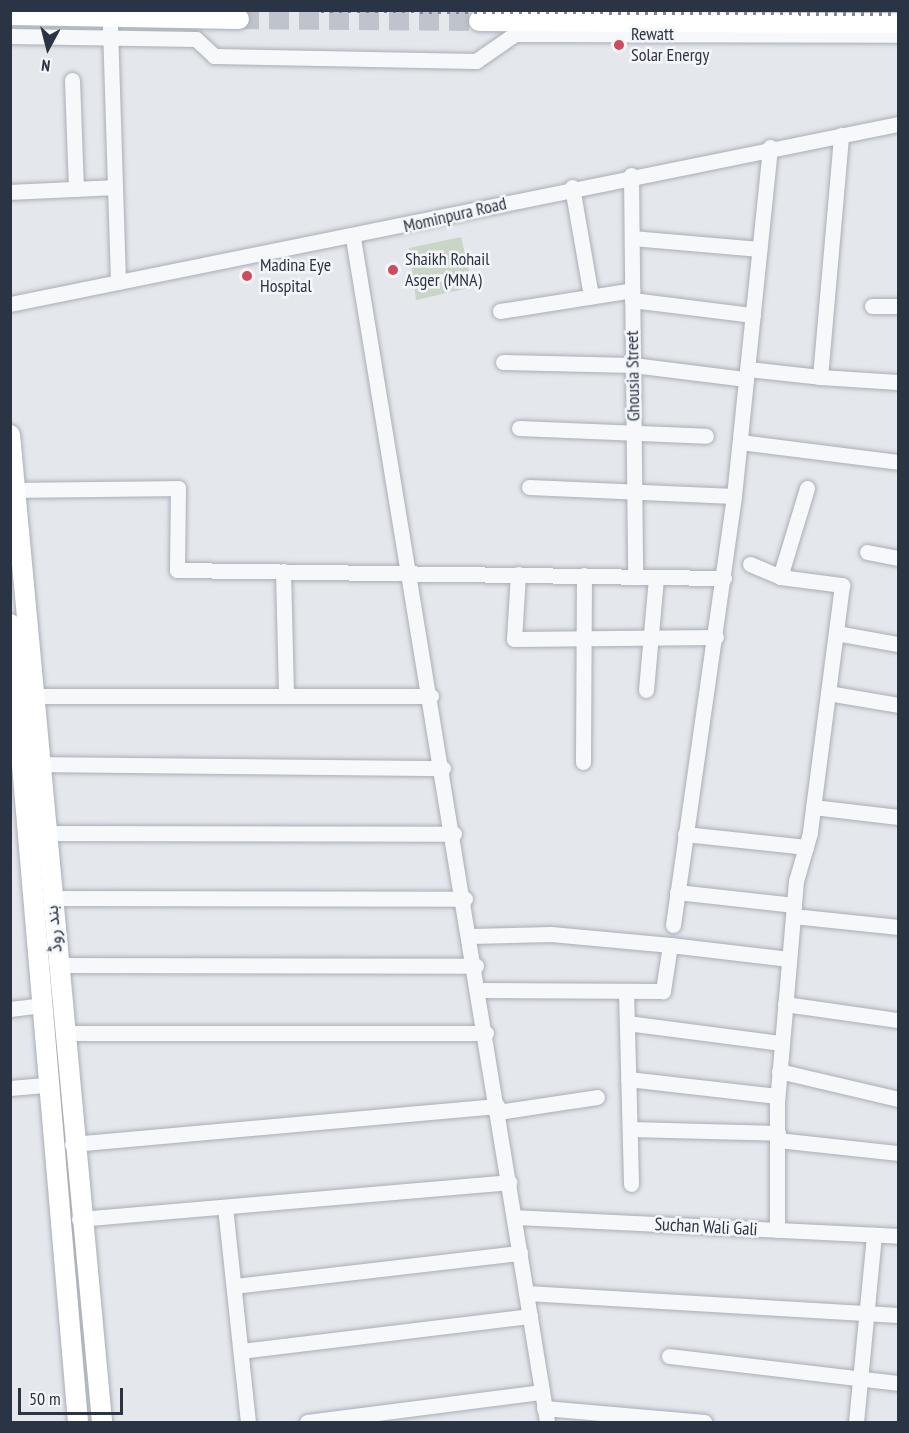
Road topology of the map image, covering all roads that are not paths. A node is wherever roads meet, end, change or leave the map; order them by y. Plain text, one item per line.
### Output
1 (10, 15) edge
2 (110, 16) junction
3 (709, 17) edge
4 (239, 19) tunnel mouth
5 (479, 21) tunnel mouth
6 (898, 23) edge
7 (898, 35) edge
8 (10, 36) edge
9 (111, 37) junction
10 (72, 80) dead end
11 (898, 124) edge
12 (841, 135) junction
13 (770, 147) junction
14 (631, 175) junction
15 (115, 187) junction
16 (572, 187) junction
17 (76, 189) junction
18 (10, 192) edge
19 (353, 238) junction
20 (632, 238) junction
21 (760, 249) junction
22 (118, 282) junction
23 (632, 295) junction
24 (591, 296) junction
25 (10, 304) edge
26 (872, 306) dead end
27 (898, 306) edge
28 (500, 311) dead end
29 (753, 315) junction
30 (503, 362) dead end
31 (633, 365) junction
32 (747, 374) junction
33 (820, 377) junction
34 (898, 382) edge
35 (519, 428) dead end
36 (633, 429) junction
37 (10, 435) edge
38 (706, 436) dead end
39 (740, 442) junction
40 (898, 462) edge
41 (529, 487) dead end
42 (634, 488) junction
43 (807, 488) dead end
44 (15, 490) junction
45 (734, 496) junction
46 (867, 552) dead end
47 (898, 558) edge
48 (750, 564) dead end
49 (284, 571) junction
50 (410, 572) junction
51 (518, 574) junction
52 (584, 575) junction
53 (635, 576) junction
54 (656, 577) junction
55 (780, 577) junction
56 (724, 578) junction
57 (10, 624) edge
58 (836, 633) junction
59 (582, 634) junction
60 (651, 634) junction
61 (716, 637) junction
62 (898, 644) edge
63 (646, 690) dead end
64 (828, 693) junction
65 (33, 696) junction
66 (286, 696) junction
67 (431, 696) junction
68 (898, 705) edge
69 (583, 762) dead end
70 (39, 764) junction
71 (443, 768) junction
72 (813, 807) junction
73 (898, 817) edge
74 (45, 833) junction
75 (454, 834) junction
76 (685, 834) junction
77 (806, 848) junction
78 (677, 892) junction
79 (51, 898) junction
80 (465, 899) junction
81 (794, 910) junction
82 (673, 926) dead end
83 (898, 927) edge
84 (471, 936) junction
85 (670, 945) junction
86 (789, 960) junction
87 (57, 964) junction
88 (476, 966) junction
89 (480, 990) junction
90 (626, 991) junction
91 (785, 1004) junction
92 (42, 1005) junction
93 (10, 1009) edge
94 (898, 1020) edge
95 (627, 1023) junction
96 (63, 1033) junction
97 (486, 1033) junction
98 (782, 1043) junction
99 (779, 1071) junction
100 (628, 1079) junction
101 (48, 1085) junction
102 (10, 1088) edge
103 (777, 1096) junction
104 (597, 1097) dead end
105 (898, 1099) edge
106 (498, 1109) junction
107 (630, 1129) junction
108 (778, 1137) junction
109 (72, 1144) junction
110 (898, 1153) edge
111 (509, 1182) junction
112 (632, 1184) dead end
113 (225, 1207) junction
114 (514, 1218) junction
115 (79, 1219) junction
116 (777, 1230) junction
117 (874, 1235) junction
118 (898, 1236) edge
119 (520, 1253) junction
120 (234, 1286) junction
121 (526, 1293) junction
122 (866, 1313) junction
123 (898, 1315) edge
124 (530, 1316) junction
125 (241, 1351) junction
126 (669, 1356) dead end
127 (860, 1378) junction
128 (898, 1383) edge
129 (542, 1392) junction
130 (546, 1415) edge
131 (658, 1420) edge
132 (78, 1422) edge
133 (102, 1422) edge
134 (248, 1422) edge
135 (307, 1422) edge
136 (704, 1422) edge
137 (856, 1422) edge

1 - 2 main road
2 - 4 main road
2 - 9 street
3 - 5 main road
3 - 6 main road
7 - 9 street
8 - 9 street
9 - 15 street
10 - 17 street
11 - 12 street, Mominpura Road
12 - 13 street, Mominpura Road
12 - 33 street
13 - 14 street, Mominpura Road
13 - 21 street
14 - 16 street, Mominpura Road
14 - 20 street, Ghousia Street
15 - 17 street
15 - 22 street
16 - 19 street, Mominpura Road
16 - 24 street
17 - 18 street
19 - 22 street, Mominpura Road
19 - 50 street
20 - 21 street
20 - 23 street, Ghousia Street
21 - 29 street
22 - 25 street, Mominpura Road
23 - 24 street
23 - 29 street
23 - 31 street, Ghousia Street
24 - 28 street
26 - 27 street
29 - 32 street
30 - 31 street
31 - 32 street
31 - 36 street, Ghousia Street
32 - 33 street
32 - 39 street
33 - 34 street
35 - 36 street
36 - 38 street
36 - 42 street, Ghousia Street
37 - 44 main road, بند روڈ
39 - 40 street
39 - 45 street
41 - 42 street
42 - 45 street
42 - 53 street, Ghousia Street
43 - 55 street
44 - 49 street
44 - 65 main road, بند روڈ
45 - 56 street
46 - 47 street
48 - 55 street
49 - 50 street
49 - 66 street
50 - 51 street
50 - 67 street
51 - 52 street
51 - 59 street
52 - 53 street
52 - 59 street
53 - 54 street
54 - 56 street
54 - 60 street
55 - 58 street
56 - 61 street
57 - 92 main road, بند روڈ
58 - 62 street
58 - 64 street
59 - 60 street
59 - 69 street
60 - 61 street
60 - 63 street
61 - 76 street
64 - 68 street
64 - 72 street
65 - 66 street
65 - 70 main road, بند روڈ
66 - 67 street
67 - 71 street
70 - 71 street
70 - 74 main road, بند روڈ
71 - 75 street
72 - 73 street
72 - 77 street
74 - 75 street
74 - 79 main road, بند روڈ
75 - 80 street
76 - 77 street
76 - 78 street
77 - 81 street
78 - 81 street
78 - 82 street
79 - 80 street
79 - 87 main road, بند روڈ
80 - 84 street
81 - 83 street
81 - 86 street
84 - 85 street
84 - 88 street
85 - 86 street
85 - 90 street
86 - 91 street
87 - 88 street
87 - 96 main road, بند روڈ
88 - 89 street
89 - 90 street
89 - 97 street
90 - 95 street
91 - 94 street
91 - 98 street
92 - 93 street
92 - 101 main road, بند روڈ
95 - 98 street
95 - 100 street
96 - 97 street
96 - 109 main road, بند روڈ
97 - 106 street
98 - 99 street
99 - 103 street
99 - 105 street
100 - 103 street
100 - 107 street
101 - 102 street
101 - 132 main road, بند روڈ
103 - 108 street
104 - 106 street
106 - 109 street
106 - 111 street
107 - 108 street
107 - 112 street
108 - 110 street
108 - 116 street
109 - 115 main road, بند روڈ
111 - 113 street
111 - 114 street
113 - 115 street
113 - 120 street
114 - 116 street, Suchan Wali Gali
114 - 119 street
115 - 133 main road, بند روڈ
116 - 117 street, Suchan Wali Gali
117 - 118 street, Suchan Wali Gali
117 - 122 street
119 - 120 street
119 - 121 street
120 - 125 street
121 - 122 street
121 - 124 street
122 - 123 street
122 - 127 street
124 - 125 street
124 - 129 street
125 - 134 street
126 - 127 street
127 - 128 street
127 - 137 street
129 - 130 street
129 - 135 street
130 - 131 street
131 - 136 street

